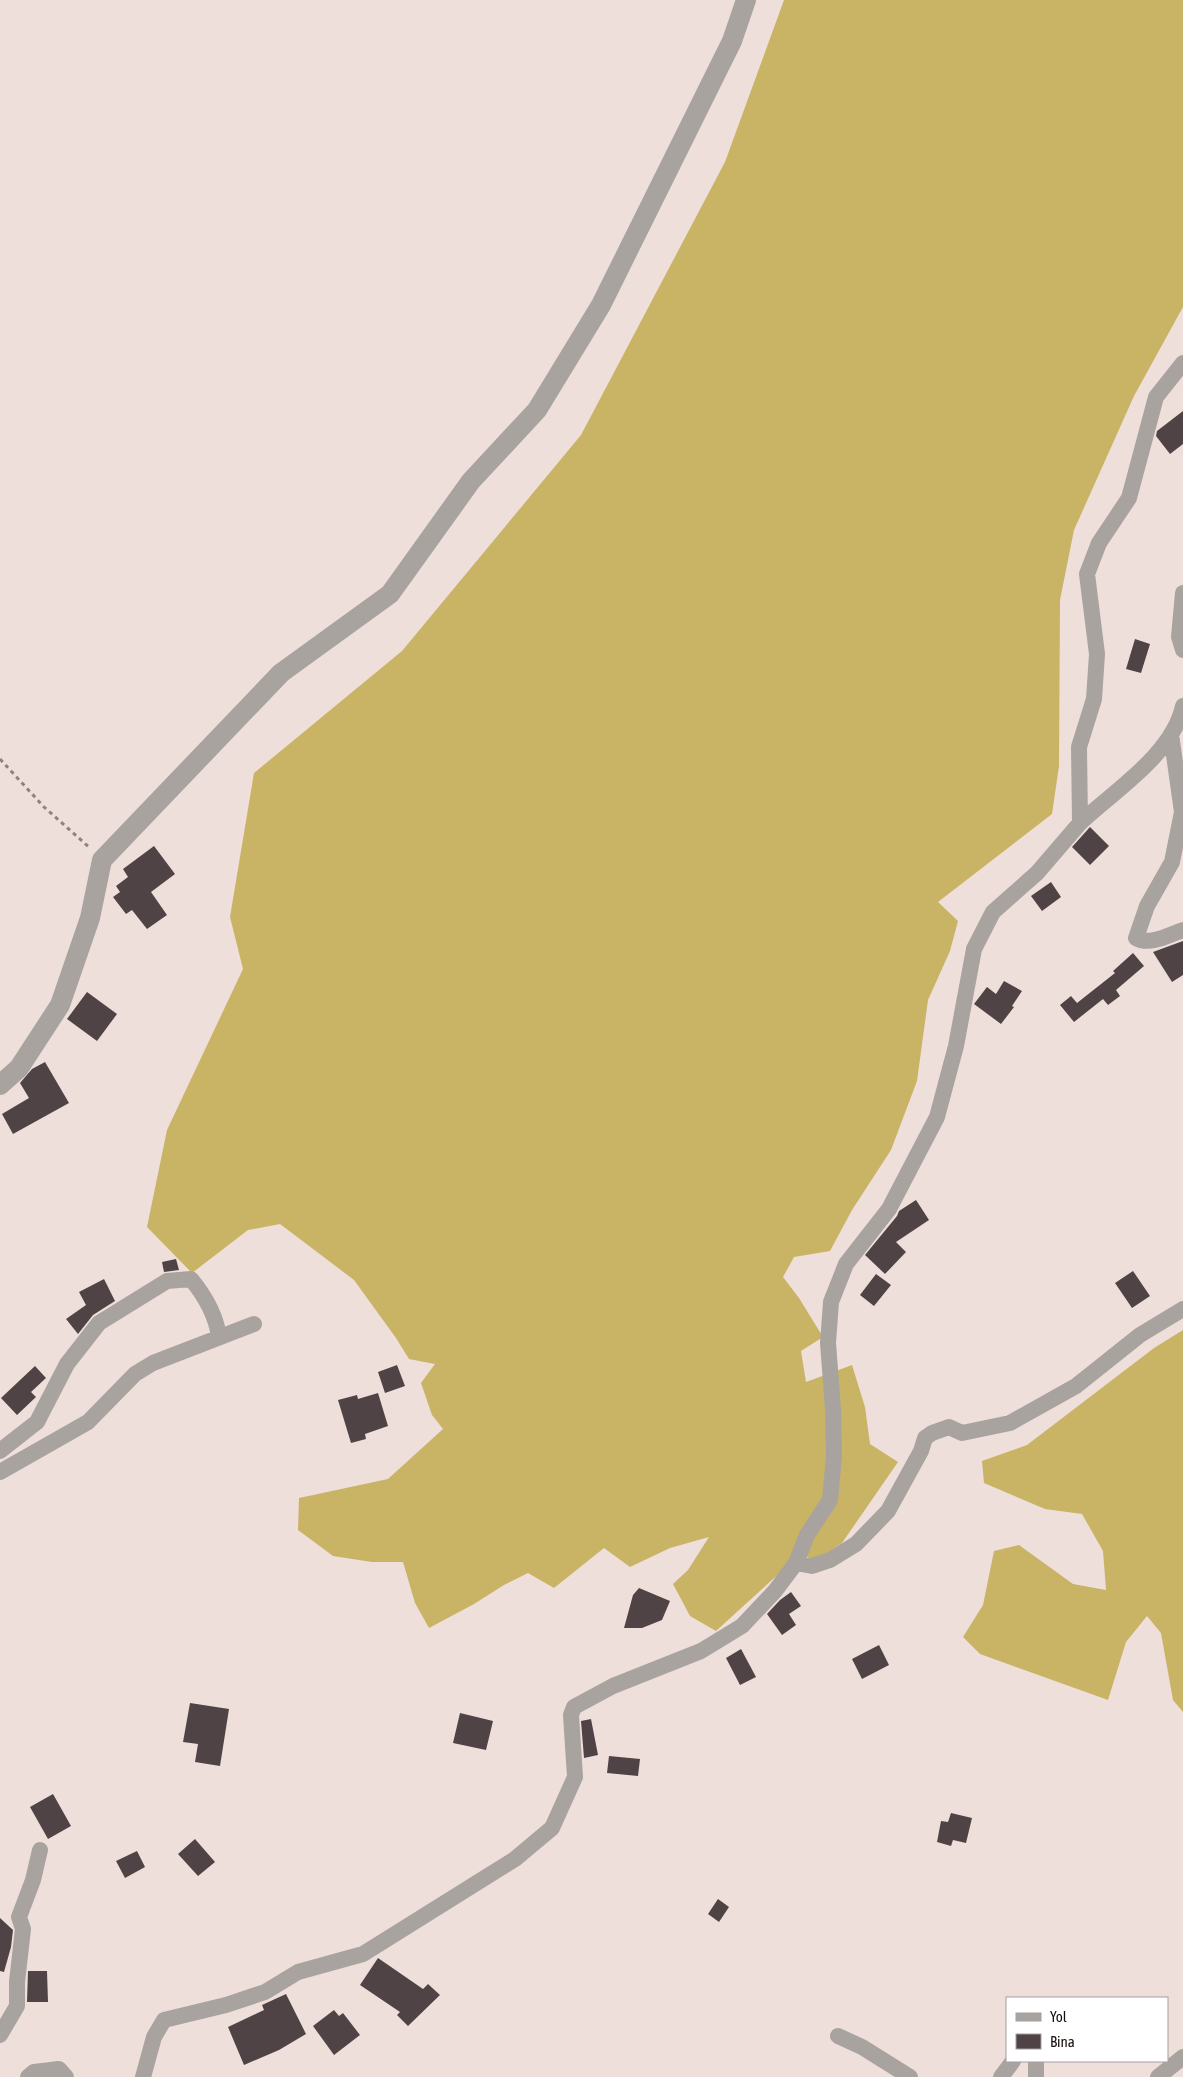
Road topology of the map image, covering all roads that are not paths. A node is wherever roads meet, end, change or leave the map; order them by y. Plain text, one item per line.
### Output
1 (746, 0) edge
2 (1183, 363) edge
3 (1183, 593) edge
4 (1183, 650) edge
5 (1183, 706) edge
6 (1171, 734) junction
7 (1080, 823) junction
8 (1183, 930) edge
9 (0, 1085) edge
10 (1183, 1309) edge
11 (254, 1324) dead end
12 (219, 1337) junction
13 (0, 1451) edge
14 (0, 1472) edge
15 (796, 1563) junction
16 (40, 1850) dead end
17 (0, 2035) edge
18 (838, 2036) dead end
19 (1183, 2057) edge
20 (1012, 2062) edge
21 (1036, 2062) edge
22 (28, 2077) edge
23 (66, 2077) edge
24 (143, 2077) edge
25 (910, 2077) edge
26 (1001, 2077) edge
27 (1036, 2077) edge
28 (1158, 2077) edge

1 - 9 street
2 - 7 street
3 - 4 street
5 - 6 street
6 - 7 street
6 - 8 street
7 - 15 street
10 - 15 street
11 - 12 street
12 - 13 street
12 - 14 street
15 - 24 street
16 - 17 street
18 - 25 street
19 - 28 street
20 - 26 street
21 - 27 street
22 - 23 street

